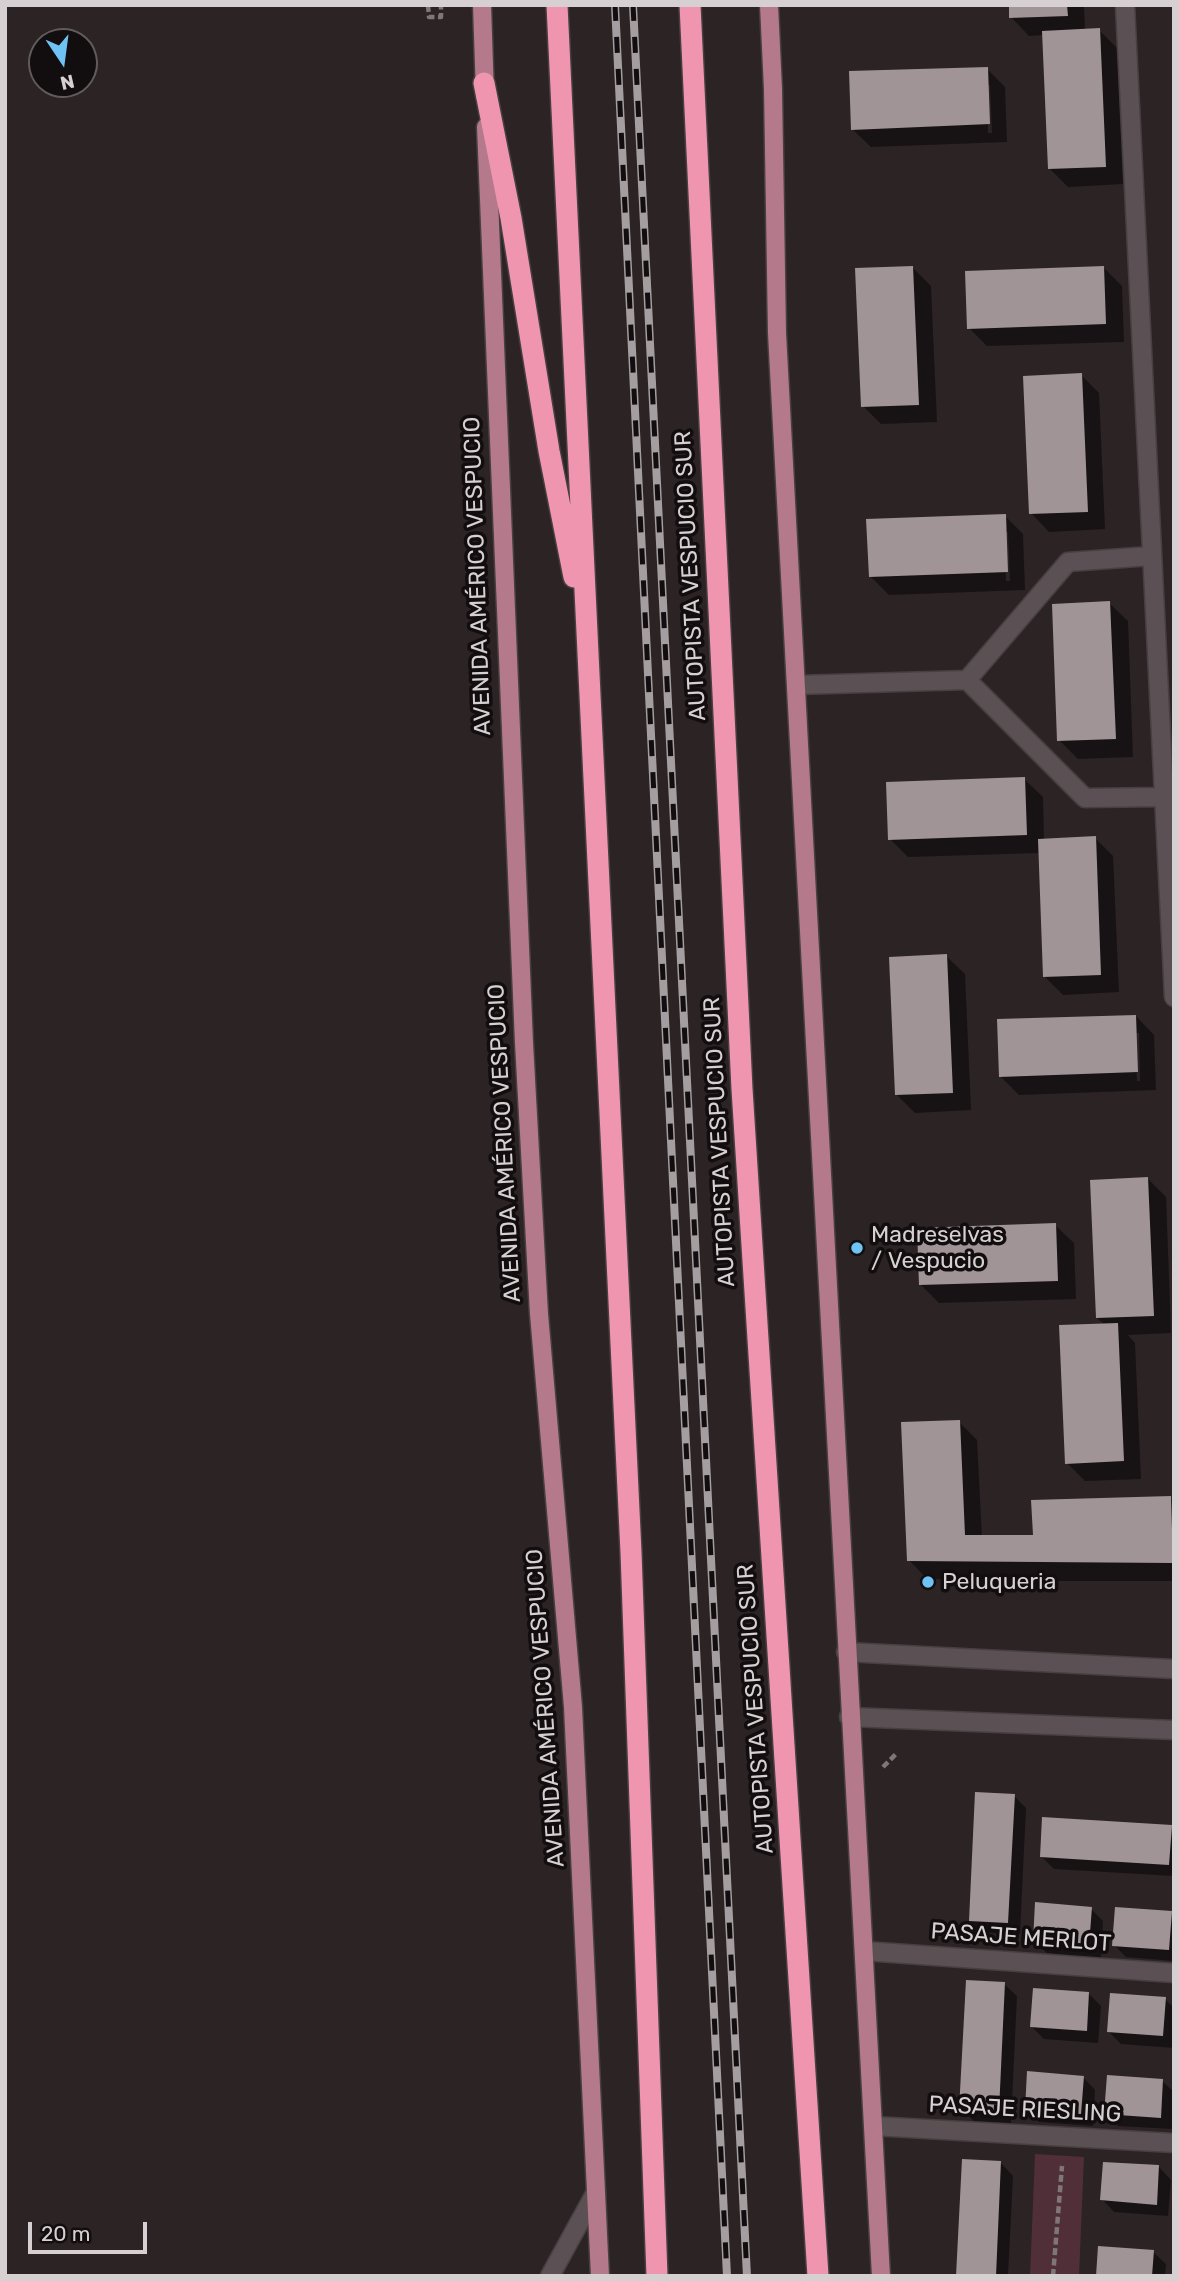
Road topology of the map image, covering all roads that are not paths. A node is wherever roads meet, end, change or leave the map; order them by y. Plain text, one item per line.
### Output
1 (482, 5) edge
2 (557, 5) edge
3 (690, 5) edge
4 (769, 5) edge
5 (1125, 5) edge
6 (484, 83) junction
7 (1150, 556) junction
8 (588, 642) junction
9 (967, 680) junction
10 (797, 685) junction
11 (1162, 797) junction
12 (1174, 998) edge
13 (846, 1652) junction
14 (1174, 1669) edge
15 (849, 1717) junction
16 (1174, 1730) edge
17 (864, 1951) junction
18 (1174, 1973) edge
19 (873, 2126) junction
20 (1174, 2143) edge
21 (596, 2192) junction
22 (550, 2276) edge
23 (600, 2276) edge
24 (657, 2276) edge
25 (818, 2276) edge
26 (881, 2276) edge

1 - 6 main road, AVENIDA AMÉRICO VESPUCIO
2 - 8 highway
3 - 25 highway, AUTOPISTA VESPUCIO SUR
4 - 10 main road
5 - 7 street
6 - 8 highway
6 - 21 main road, AVENIDA AMÉRICO VESPUCIO
7 - 9 street
7 - 11 street
8 - 24 highway
9 - 10 street
9 - 11 street
10 - 13 main road
11 - 12 street
13 - 14 street
13 - 15 main road
15 - 16 street
15 - 17 main road
17 - 18 street, PASAJE MERLOT
17 - 19 main road
19 - 20 street, PASAJE RIESLING
19 - 26 main road
21 - 22 street
21 - 23 main road, AVENIDA AMÉRICO VESPUCIO

